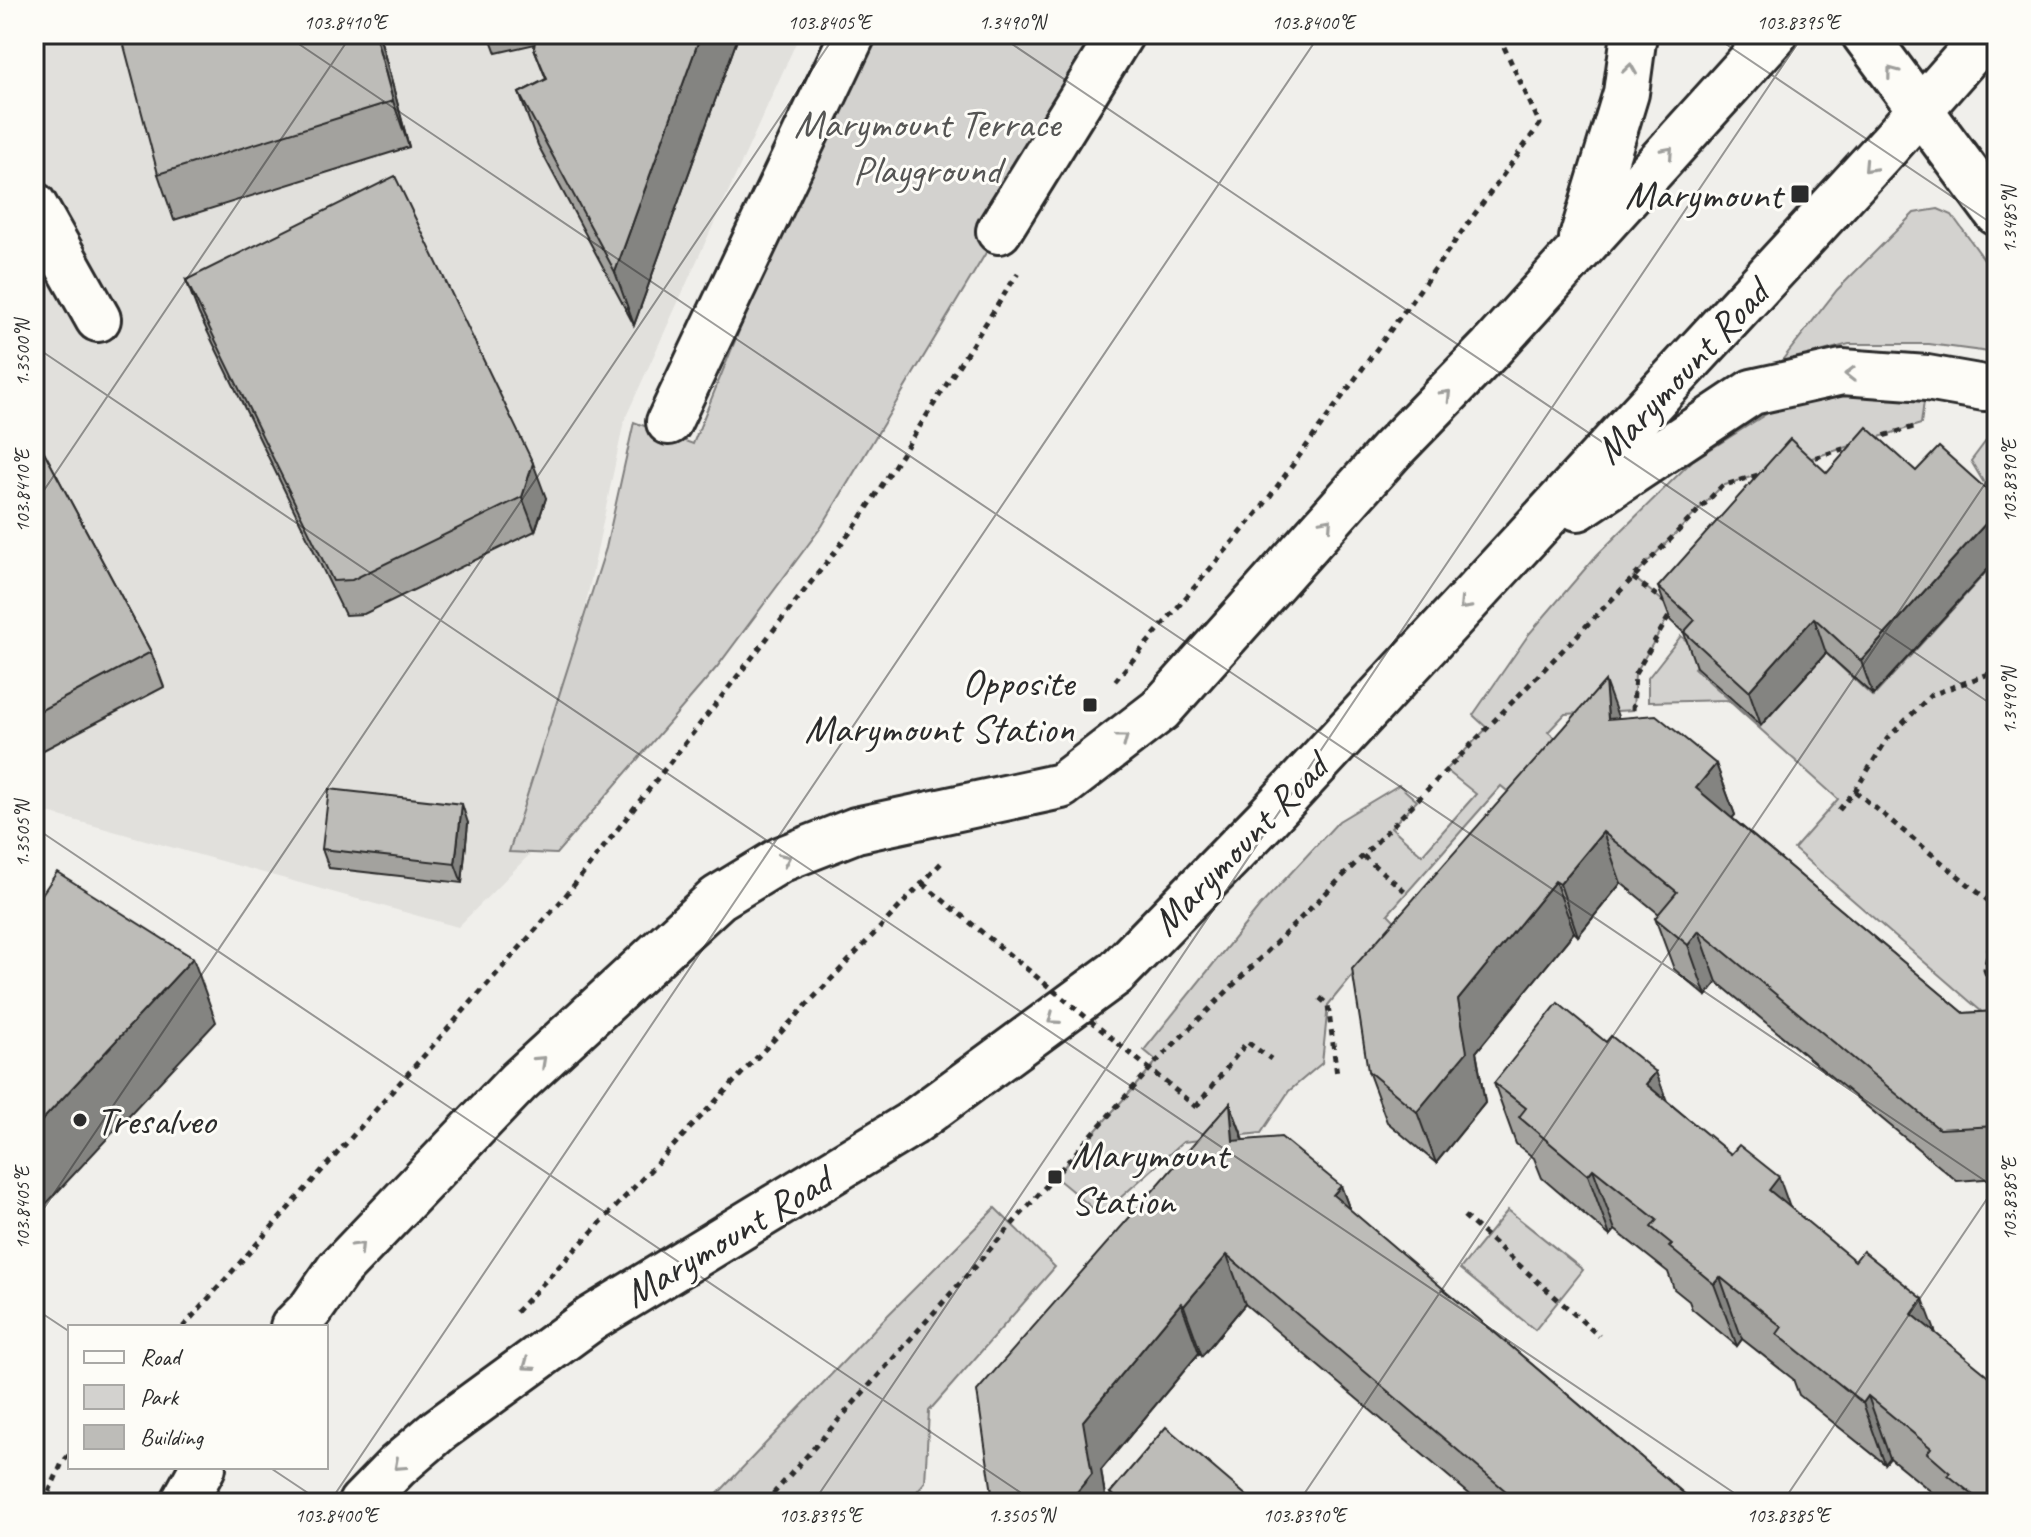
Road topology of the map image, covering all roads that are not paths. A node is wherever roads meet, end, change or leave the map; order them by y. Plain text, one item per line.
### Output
1 (853, 34) edge
2 (1121, 34) edge
3 (1634, 34) edge
4 (1775, 34) edge
5 (1864, 34) edge
6 (1981, 47) edge
7 (1920, 109) junction
8 (34, 205) edge
9 (1997, 213) edge
10 (999, 231) dead end
11 (1578, 252) junction
12 (98, 319) dead end
13 (1997, 388) edge
14 (669, 422) dead end
15 (1517, 548) junction
16 (295, 1325) edge
17 (202, 1469) edge
18 (183, 1503) edge
19 (361, 1503) edge

1 - 14 main road
2 - 10 main road
11 -> 3 main road
11 -> 4 main road
7 -> 5 main road
6 - 7 main road, Marymount Road
7 - 9 main road
7 -> 15 main road, Marymount Road
8 - 12 main road
16 -> 11 main road
13 -> 15 main road
15 -> 19 main road, Marymount Road
17 - 18 main road

